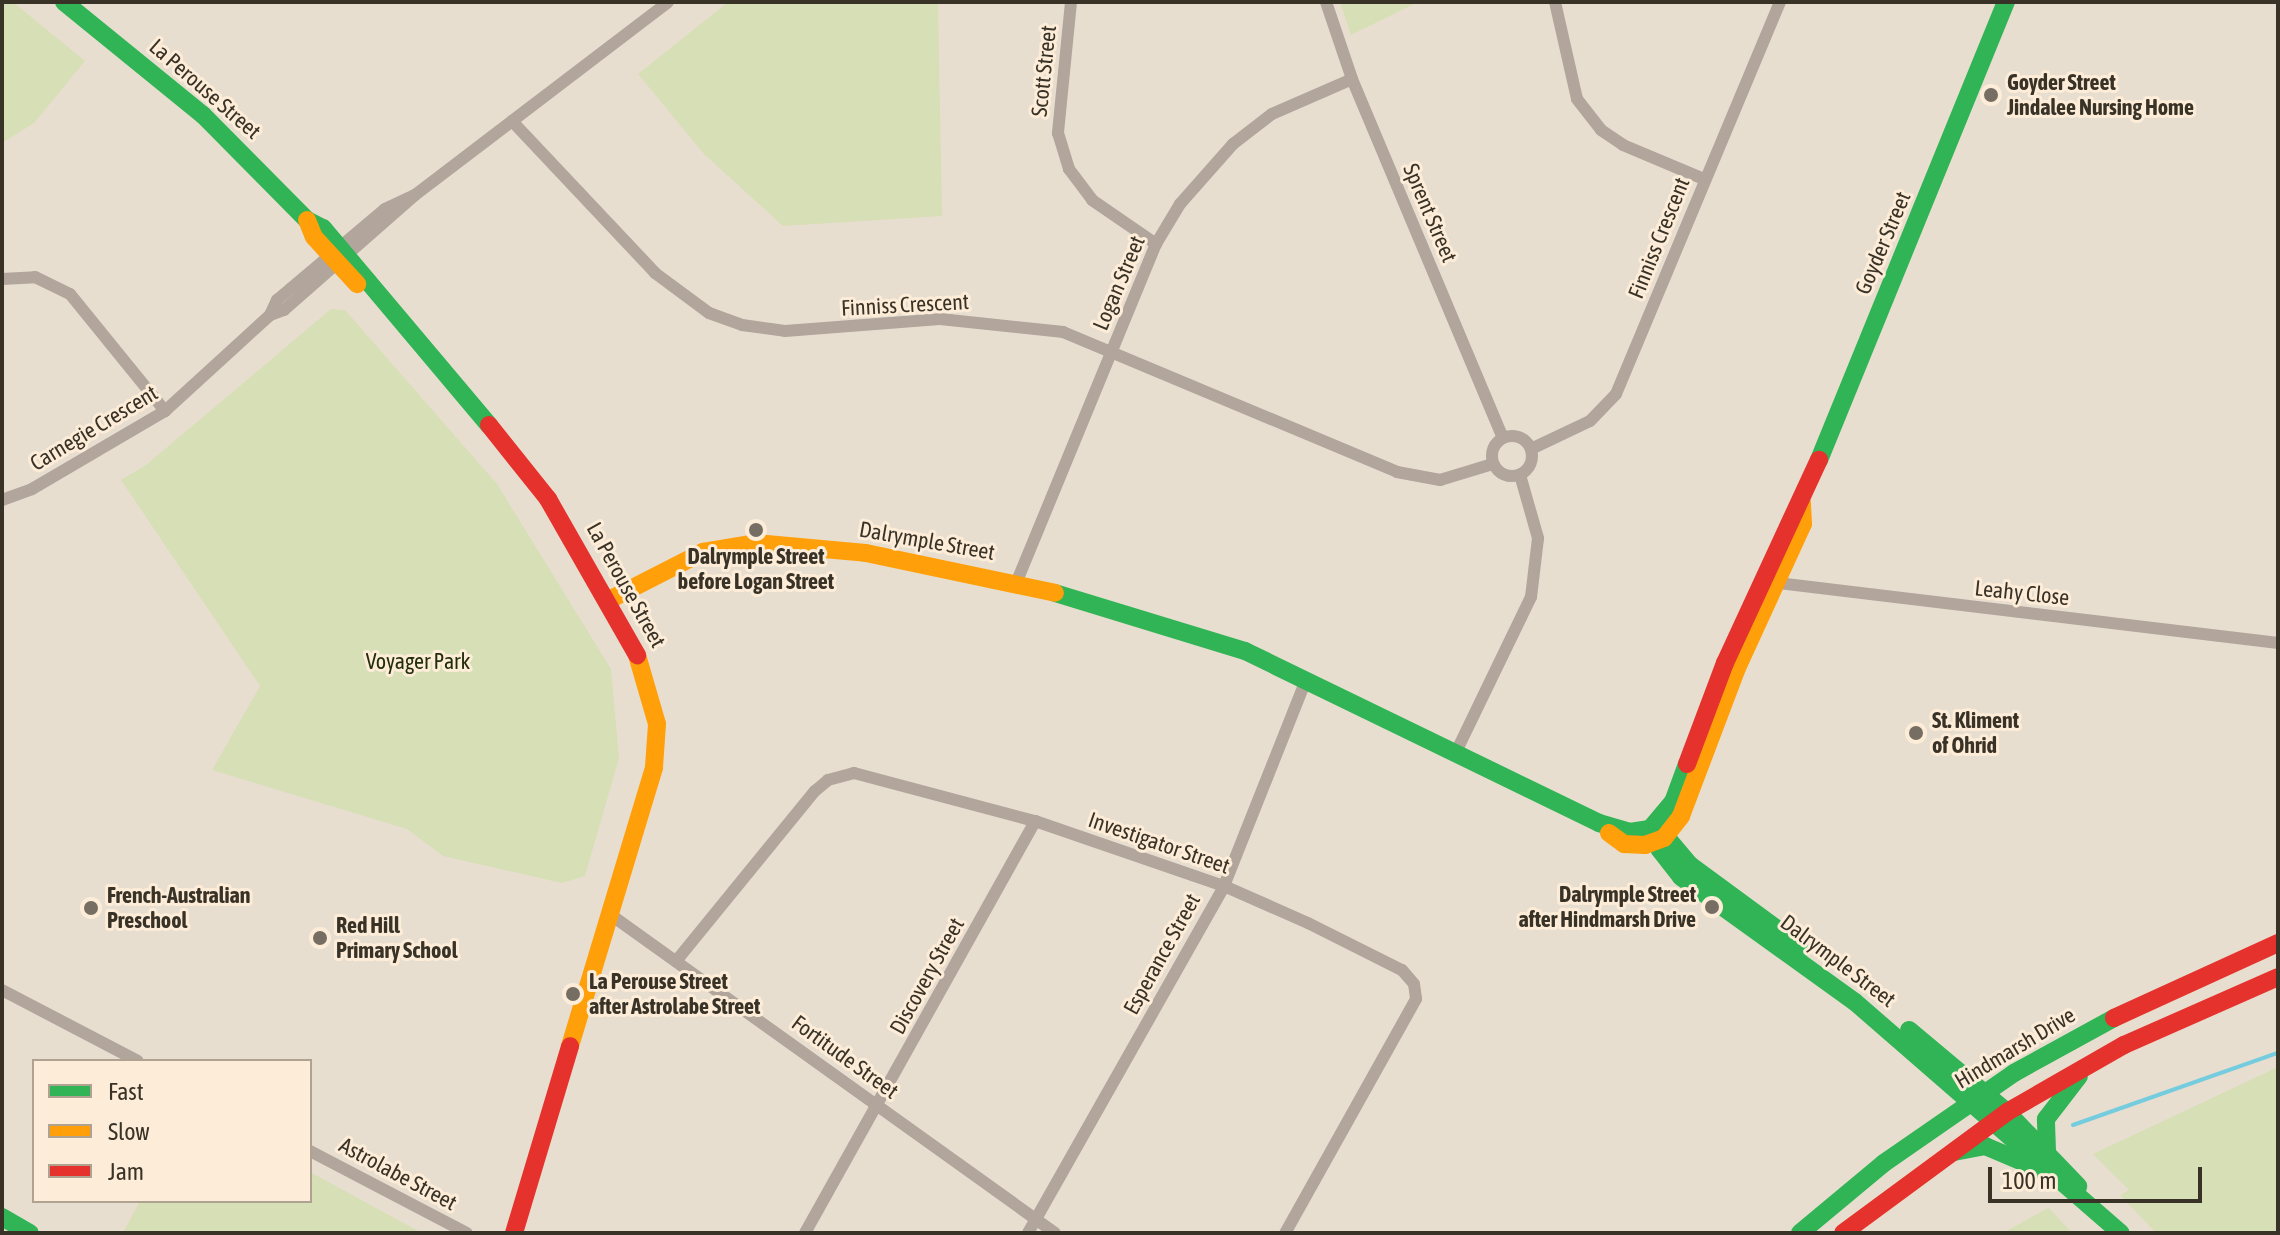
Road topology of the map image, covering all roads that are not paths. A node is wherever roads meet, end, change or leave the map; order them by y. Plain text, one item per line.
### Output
1 (64, 2) edge
2 (668, 2) edge
3 (1071, 2) edge
4 (1326, 2) edge
5 (1555, 2) edge
6 (1780, 2) edge
7 (2006, 2) edge
8 (1352, 79) junction
9 (512, 121) junction
10 (1704, 179) junction
11 (1156, 244) junction
12 (340, 255) junction
13 (2, 279) edge
14 (1111, 354) junction
15 (165, 411) junction
16 (1503, 438) junction
17 (1531, 449) junction
18 (1493, 464) junction
19 (1520, 475) junction
20 (2, 500) edge
21 (1017, 581) junction
22 (1770, 582) junction
23 (609, 600) junction
24 (2278, 643) edge
25 (1305, 682) junction
26 (1457, 750) junction
27 (1035, 821) junction
28 (1661, 833) junction
29 (1224, 886) junction
30 (611, 915) junction
31 (2278, 943) edge
32 (677, 960) junction
33 (2278, 977) edge
34 (2, 990) edge
35 (134, 1059) edge
36 (2090, 1064) junction
37 (1978, 1097) junction
38 (878, 1105) junction
39 (2000, 1116) junction
40 (2047, 1151) junction
41 (312, 1152) edge
42 (1942, 1157) junction
43 (2051, 1174) junction
44 (2083, 1195) junction
45 (2, 1217) edge
46 (1036, 1219) junction
47 (30, 1233) edge
48 (467, 1233) edge
49 (514, 1233) edge
50 (805, 1233) edge
51 (1028, 1233) edge
52 (1055, 1233) edge
53 (1285, 1233) edge
54 (1800, 1233) edge
55 (1843, 1233) edge
56 (2121, 1233) edge

1 - 12 street, La Perouse Street
2 - 9 street, Carnegie Crescent
3 - 11 street, Scott Street
4 - 8 street, Sprent Street
5 - 10 street
6 - 10 street, Finniss Crescent
7 - 22 street, Goyder Street
8 - 11 street, Logan Street
8 - 16 street, Sprent Street
9 - 12 street, Carnegie Crescent
9 - 14 street, Finniss Crescent
10 - 17 street, Finniss Crescent
11 - 14 street, Logan Street
12 - 15 street, Carnegie Crescent
12 - 23 street, La Perouse Street
13 - 15 street
14 - 18 street, Finniss Crescent
14 - 21 street, Logan Street
15 - 20 street, Carnegie Crescent
16 - 17 street
16 - 18 street
17 - 19 street
18 - 19 street
19 - 26 street
21 - 23 street, Dalrymple Street
21 - 25 street, Dalrymple Street
22 - 24 street, Leahy Close
22 - 28 street, Goyder Street
23 - 30 street, La Perouse Street
25 - 26 street, Dalrymple Street
25 - 29 street, Esperance Street
26 - 28 street, Dalrymple Street
27 - 29 street, Investigator Street
27 - 32 street, Investigator Street
27 - 38 street, Discovery Street
28 - 37 street, Dalrymple Street
29 - 46 street, Esperance Street
29 - 53 street, Investigator Street
30 - 32 street, Fortitude Street
30 - 49 street, La Perouse Street
31 - 37 street, Hindmarsh Drive
32 - 38 street, Fortitude Street
33 - 36 street
34 - 35 street
36 - 39 street
36 - 40 street
37 - 39 street, Dalrymple Street
37 - 54 street, Hindmarsh Drive
38 - 46 street, Fortitude Street
38 - 50 street, Discovery Street
39 - 40 street
39 - 42 street
39 - 43 street
40 - 44 street
41 - 48 street, Astrolabe Street
42 - 43 street
42 - 55 street
43 - 44 street
44 - 56 street
45 - 47 street
46 - 51 street, Esperance Street
46 - 52 street, Fortitude Street

